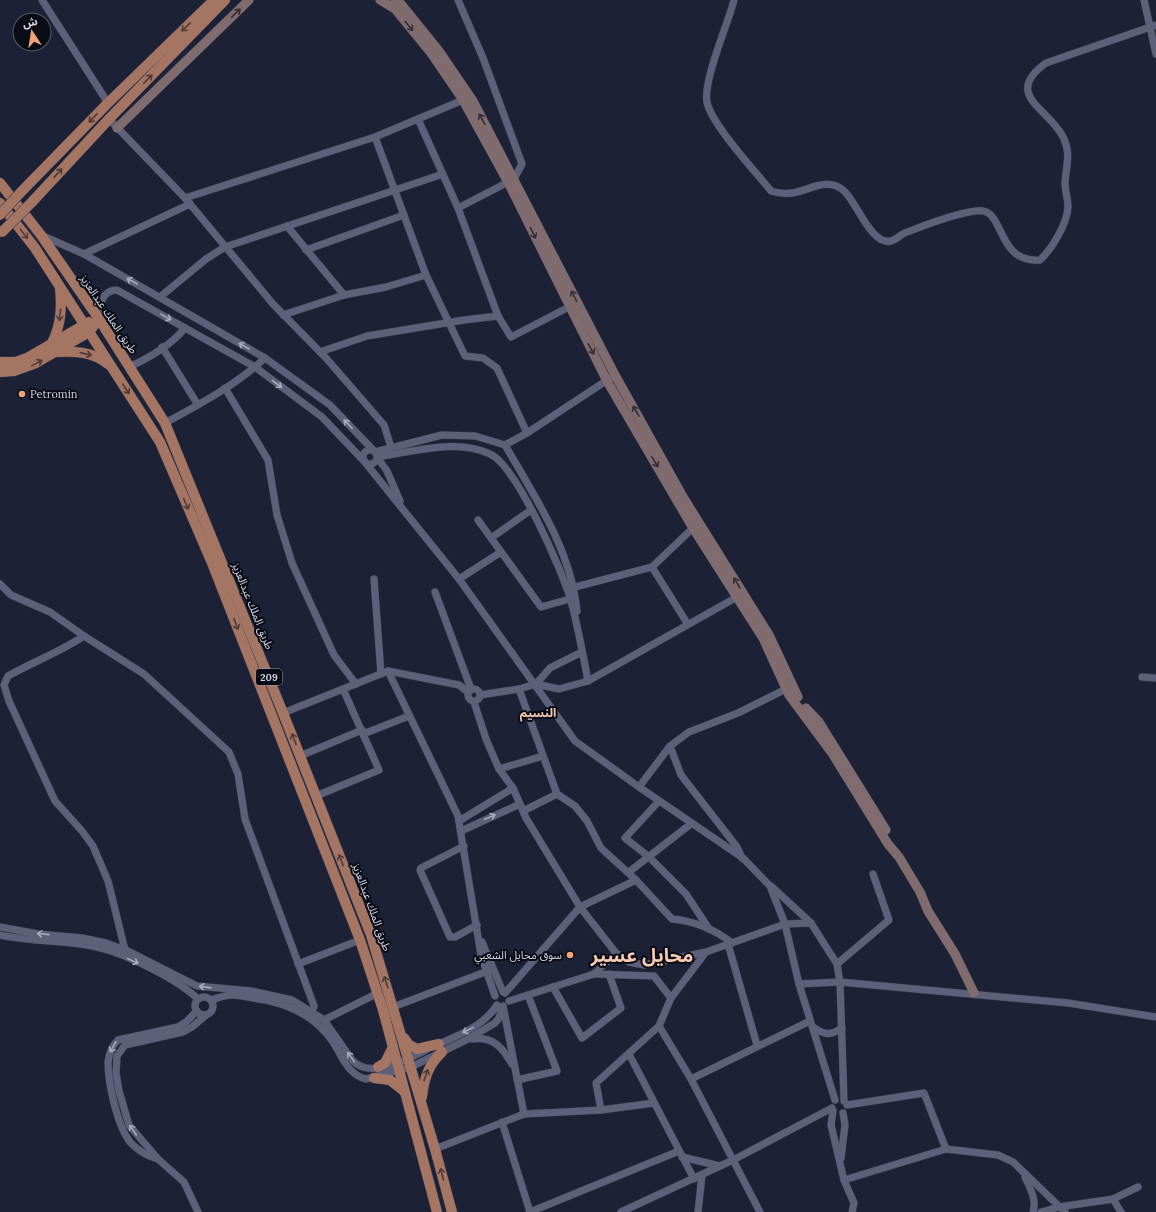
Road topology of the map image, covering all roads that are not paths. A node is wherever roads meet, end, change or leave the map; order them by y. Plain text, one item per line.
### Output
1 (42, 0) edge
2 (214, 0) edge
3 (225, 0) edge
4 (249, 0) edge
5 (380, 0) edge
6 (395, 0) edge
7 (458, 0) edge
8 (734, 0) edge
9 (1144, 0) edge
10 (1153, 25) edge
11 (1156, 54) edge
12 (463, 100) junction
13 (108, 104) junction
14 (109, 119) junction
15 (418, 119) junction
16 (117, 128) junction
17 (375, 137) junction
18 (443, 174) junction
19 (511, 180) junction
20 (0, 182) edge
21 (395, 190) junction
22 (188, 201) junction
23 (0, 203) edge
24 (458, 208) junction
25 (0, 215) edge
26 (404, 215) junction
27 (287, 226) junction
28 (1, 234) edge
29 (41, 235) junction
30 (225, 247) junction
31 (306, 250) junction
32 (84, 254) junction
33 (426, 275) junction
34 (60, 286) junction
35 (344, 295) junction
36 (160, 297) junction
37 (569, 308) junction
38 (283, 314) junction
39 (498, 316) junction
40 (99, 319) junction
41 (449, 323) junction
42 (87, 328) junction
43 (185, 328) junction
44 (162, 347) junction
45 (53, 348) junction
46 (320, 352) junction
47 (265, 358) junction
48 (0, 362) edge
49 (129, 367) junction
50 (255, 367) junction
51 (113, 370) junction
52 (0, 372) edge
53 (611, 378) junction
54 (225, 388) junction
55 (198, 405) junction
56 (165, 423) junction
57 (527, 433) junction
58 (505, 445) junction
59 (391, 448) junction
60 (492, 454) junction
61 (376, 455) junction
62 (364, 461) junction
63 (403, 508) junction
64 (531, 510) junction
65 (478, 520) dead end
66 (693, 528) junction
67 (491, 538) junction
68 (501, 552) junction
69 (652, 567) junction
70 (374, 579) dead end
71 (459, 579) junction
72 (0, 584) edge
73 (575, 587) junction
74 (435, 592) dead end
75 (736, 597) junction
76 (570, 599) junction
77 (687, 623) junction
78 (579, 631) junction
79 (84, 636) junction
80 (582, 652) junction
81 (384, 673) junction
82 (1142, 677) dead end
83 (1156, 678) edge
84 (588, 681) junction
85 (356, 684) junction
86 (536, 684) junction
87 (789, 688) junction
88 (343, 689) junction
89 (519, 689) junction
90 (470, 691) junction
91 (480, 695) junction
92 (474, 702) junction
93 (283, 713) junction
94 (409, 716) junction
95 (362, 732) junction
96 (670, 746) junction
97 (300, 756) junction
98 (543, 756) junction
99 (500, 769) junction
100 (513, 788) junction
101 (639, 788) junction
102 (557, 794) junction
103 (316, 796) junction
104 (659, 801) junction
105 (521, 807) junction
106 (459, 821) junction
107 (692, 823) junction
108 (461, 831) junction
109 (464, 846) junction
110 (649, 857) junction
111 (743, 858) junction
112 (629, 872) junction
113 (873, 874) dead end
114 (636, 880) junction
115 (770, 886) junction
116 (580, 907) junction
117 (811, 923) junction
118 (785, 924) junction
119 (477, 925) junction
120 (0, 927) edge
121 (709, 929) junction
122 (0, 936) edge
123 (360, 940) junction
124 (730, 944) junction
125 (125, 950) junction
126 (706, 952) junction
127 (616, 953) junction
128 (298, 964) junction
129 (837, 964) junction
130 (490, 970) junction
131 (594, 974) junction
132 (609, 974) junction
133 (840, 982) junction
134 (799, 984) junction
135 (553, 987) junction
136 (232, 989) junction
137 (504, 992) junction
138 (378, 993) junction
139 (974, 994) junction
140 (528, 995) junction
141 (495, 996) junction
142 (209, 998) junction
143 (671, 998) junction
144 (198, 999) junction
145 (503, 1005) junction
146 (393, 1007) junction
147 (197, 1011) junction
148 (206, 1015) junction
149 (311, 1015) junction
150 (1156, 1017) edge
151 (324, 1020) junction
152 (811, 1024) junction
153 (659, 1026) junction
154 (842, 1028) junction
155 (401, 1034) junction
156 (468, 1040) junction
157 (757, 1045) junction
158 (394, 1047) junction
159 (440, 1048) junction
160 (629, 1054) junction
161 (409, 1063) junction
162 (378, 1067) junction
163 (398, 1067) junction
164 (515, 1068) junction
165 (374, 1078) junction
166 (691, 1079) junction
167 (517, 1080) junction
168 (405, 1092) junction
169 (836, 1100) junction
170 (421, 1103) junction
171 (654, 1103) junction
172 (846, 1103) junction
173 (601, 1110) junction
174 (833, 1110) junction
175 (843, 1113) junction
176 (524, 1114) junction
177 (502, 1122) junction
178 (436, 1149) junction
179 (946, 1149) junction
180 (681, 1154) junction
181 (158, 1159) junction
182 (733, 1160) junction
183 (841, 1162) junction
184 (720, 1166) junction
185 (1024, 1173) junction
186 (702, 1176) junction
187 (694, 1179) junction
188 (844, 1180) junction
189 (1138, 1187) dead end
190 (1113, 1199) junction
191 (1062, 1210) edge
192 (198, 1212) edge
193 (437, 1212) edge
194 (452, 1212) edge
195 (530, 1212) edge
196 (621, 1212) edge
197 (698, 1212) edge
198 (760, 1212) edge
199 (852, 1212) edge
200 (1033, 1212) edge
201 (1041, 1212) edge
202 (1121, 1212) edge

1 - 13 street
2 -> 13 main road
14 -> 3 main road
16 -> 4 street
5 -> 12 street
19 -> 6 street
7 - 19 street
8 - 10 street
9 - 10 street
10 - 11 street
12 - 15 street
12 - 19 street
13 -> 25 main road, bridge
14 - 16 street
28 -> 14 main road, bridge
15 - 17 street
15 - 18 street
16 - 22 street
17 - 21 street
17 - 22 street
18 - 21 street
18 - 24 street
19 - 24 street
19 -> 37 street
53 -> 19 street
20 - 29 main road, طريق الملك عبدالعزيز / 209
21 - 26 street
21 - 27 street
22 - 30 street
22 - 32 street
23 -> 34 main road, طريق الملك عبدالعزيز / 209
24 - 39 street
26 - 31 street
26 - 33 street
27 - 30 street
27 - 31 street
29 - 32 street
29 - 40 main road, طريق الملك عبدالعزيز / 209
30 - 36 street
30 - 38 street
31 - 35 street
36 -> 32 street
33 - 35 street
33 - 41 street
34 - 42 main road, طريق الملك عبدالعزيز / 209
34 -> 45 main road
35 - 38 street
47 -> 36 street
37 - 39 street
37 -> 53 street
38 - 46 street
39 - 41 street
40 - 42 main road
40 -> 43 street
40 - 49 main road, طريق الملك عبدالعزيز / 209
41 - 46 street
41 - 57 street
42 - 45 main road
42 - 51 main road, طريق الملك عبدالعزيز / 209
43 - 44 street
43 - 50 street
44 - 49 street
44 - 55 street
45 - 48 main road
45 -> 51 main road
52 -> 45 main road
46 - 59 street
47 - 50 street
61 -> 47 street
49 - 56 main road, طريق الملك عبدالعزيز / 209
50 - 54 street
50 -> 62 street
51 -> 123 main road, طريق الملك عبدالعزيز / 209
53 - 57 street
53 -> 66 street
87 -> 53 street
54 - 55 street
54 - 85 street
55 - 56 street
56 - 93 main road, طريق الملك عبدالعزيز / 209
57 - 58 street
58 - 59 street
58 - 60 street
58 - 73 street
59 - 61 street
60 - 61 street
60 - 64 street
61 - 62 street
61 - 62 street
61 - 63 street
62 - 63 street
63 - 71 street
64 - 67 street
64 - 76 street
65 - 67 street
66 - 69 street
66 - 75 street
67 - 68 street
68 - 71 street
68 - 76 street
69 - 73 street
69 - 77 street
70 - 81 street
71 - 86 street
72 - 79 street
73 - 78 street
74 - 90 street
75 - 77 street
75 - 87 street
76 - 78 street
77 - 84 street
78 - 80 street
79 - 125 street
79 - 128 street
80 - 84 street
80 - 86 street
81 - 85 street
81 - 90 street
81 - 94 street
82 - 83 street
84 - 86 street
85 - 88 street
86 - 89 street
86 - 101 street
87 - 96 street
87 - 139 street
88 - 93 street
88 - 95 street
89 - 91 street
89 - 98 street
90 - 91 street
90 - 92 street
91 - 92 street
92 - 99 street
97 -> 93 main road, طريق الملك عبدالعزيز / 209
94 - 95 street
94 - 106 street
95 - 97 street
95 - 103 street
96 - 101 street
96 - 111 street
97 - 103 main road, طريق الملك عبدالعزيز / 209
98 - 99 street
98 - 102 street
99 - 100 street
100 - 105 street
100 - 106 street
101 - 104 street
102 - 105 street
102 - 112 street
146 -> 103 main road, طريق الملك عبدالعزيز / 209
104 - 107 street
104 - 110 street
108 -> 105 street
105 - 116 street
106 - 108 street
107 - 110 street
107 - 111 street
108 - 109 street
109 - 119 street
109 - 119 street
110 - 112 street
110 - 121 street
111 - 115 street
112 - 114 street
113 - 129 street
114 - 116 street
114 - 121 street
115 - 117 street
115 - 118 street
116 - 127 street
116 - 137 street
117 - 118 street
117 - 129 street
118 - 124 street
118 - 134 street
119 - 130 street
125 -> 120 street
121 - 124 street
122 -> 144 street
123 - 128 street
123 - 138 main road, طريق الملك عبدالعزيز / 209
124 - 126 street
124 - 157 street
136 -> 125 street
126 - 127 street
126 - 143 street
127 - 131 street
128 - 149 street
129 - 133 street
130 - 137 street
130 - 141 street
130 - 146 street
131 - 132 street
131 - 135 street
132 - 135 street
132 - 143 street
133 - 134 street
133 - 139 street
133 - 154 street
134 - 152 street
135 - 140 street
136 - 142 street
136 - 149 street
137 - 141 street
137 - 145 street
138 - 151 street
138 - 158 main road, طريق الملك عبدالعزيز / 209
139 - 150 street
140 - 145 street
140 - 167 street
141 - 145 street
142 - 144 street
142 - 148 street
142 - 149 street
143 - 153 street
144 - 147 street
145 - 156 street
145 -> 159 street
145 - 164 street
146 - 155 main road, طريق الملك عبدالعزيز / 209
147 - 148 street
147 -> 181 street
181 -> 148 street
149 - 151 street
149 - 165 street
162 -> 151 street
152 - 154 street
152 - 157 street
152 - 169 street
153 - 160 street
153 - 166 street
154 - 172 street
155 - 159 main road
155 - 161 main road, طريق الملك عبدالعزيز / 209
156 - 159 street
156 - 164 street
157 - 166 street
158 - 162 main road
158 - 163 main road, طريق الملك عبدالعزيز / 209
159 - 161 street
170 -> 159 main road
160 - 171 street
160 - 173 street
161 - 163 street
161 - 170 main road, طريق الملك عبدالعزيز / 209
162 - 163 street
163 - 165 street
163 - 168 main road, طريق الملك عبدالعزيز / 209
164 - 167 street
165 - 168 main road
166 - 182 street
167 - 176 street
168 - 193 main road, طريق الملك عبدالعزيز / 209
169 - 172 street
169 - 174 street
170 - 178 main road, طريق الملك عبدالعزيز / 209
171 - 173 street
171 - 180 street
172 - 175 street
172 - 179 street
173 - 176 street
174 - 175 street
174 - 182 street
174 - 183 street
175 - 183 street
176 - 177 street
177 - 178 street
177 - 195 street
194 -> 178 main road, طريق الملك عبدالعزيز / 209
179 - 185 street
179 - 188 street
180 - 184 street
180 - 187 street
180 - 195 street
181 - 192 street
182 - 184 street
182 - 198 street
183 - 188 street
184 - 186 street
185 - 191 street
185 - 200 street
186 - 187 street
186 - 197 street
187 - 196 street
188 - 199 street
189 - 190 street
190 - 191 street
190 - 202 street
191 - 201 street

